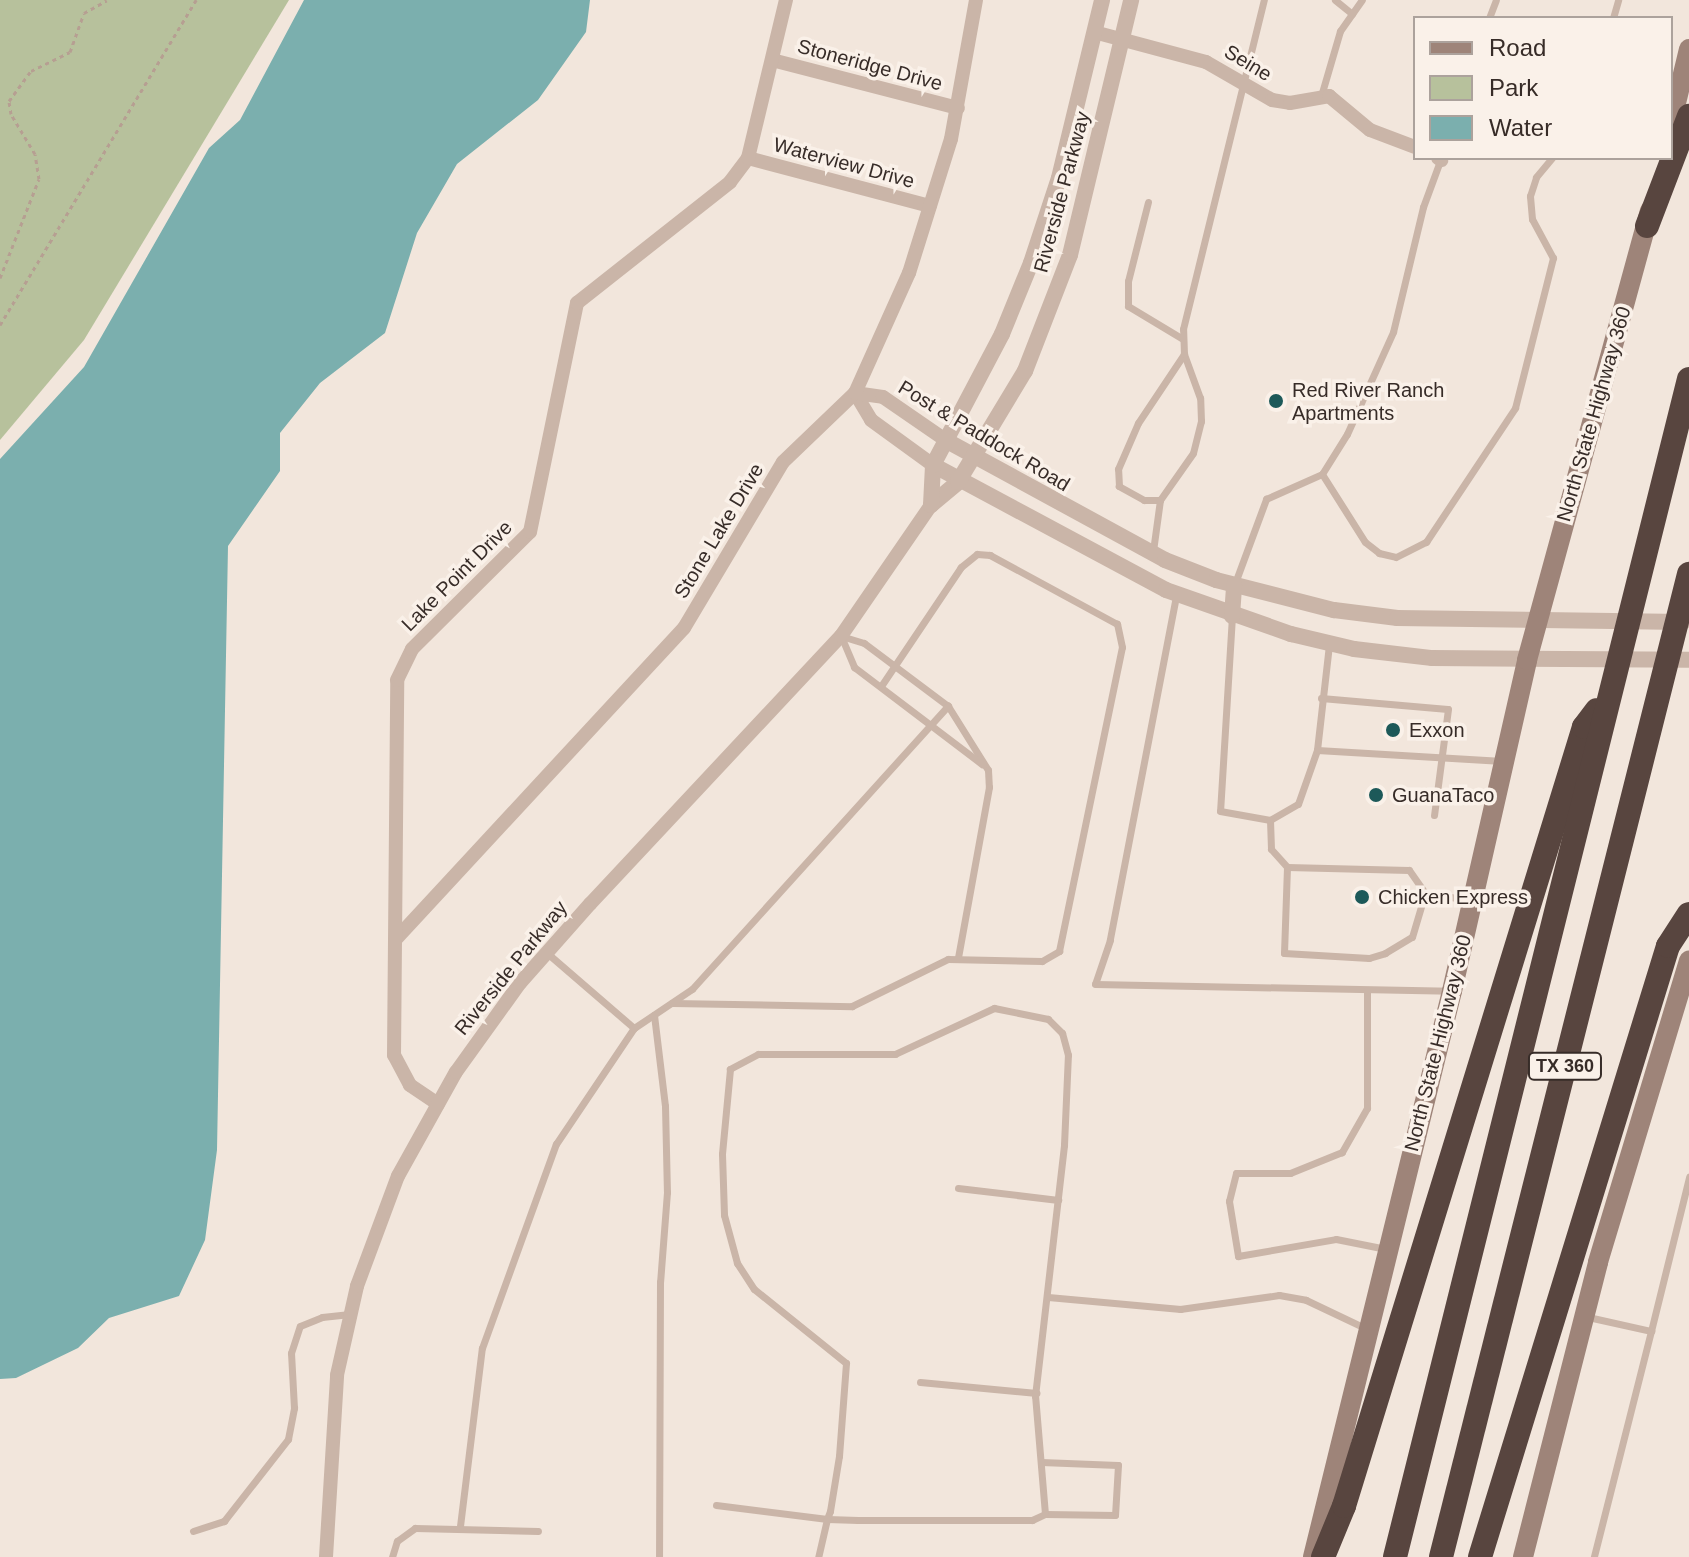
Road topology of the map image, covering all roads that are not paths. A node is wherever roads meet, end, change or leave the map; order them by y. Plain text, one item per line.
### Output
1 (786, 0) edge
2 (976, 0) edge
3 (1102, 0) edge
4 (1131, 0) edge
5 (1264, 0) edge
6 (1335, 0) edge
7 (1362, 0) edge
8 (1352, 14) junction
9 (1094, 32) junction
10 (1122, 38) junction
11 (1689, 49) edge
12 (772, 60) junction
13 (1243, 84) junction
14 (1321, 96) junction
15 (958, 108) junction
16 (1673, 116) edge
17 (1689, 116) edge
18 (1413, 146) edge
19 (748, 158) junction
20 (1673, 158) edge
21 (1440, 160) edge
22 (1550, 160) edge
23 (1663, 160) edge
24 (1672, 160) edge
25 (1148, 202) dead end
26 (930, 206) junction
27 (1647, 226) junction
28 (1183, 339) junction
29 (1184, 354) junction
30 (1689, 379) edge
31 (855, 393) junction
32 (947, 441) junction
33 (972, 457) junction
34 (933, 465) junction
35 (1322, 474) junction
36 (958, 482) junction
37 (1160, 500) junction
38 (931, 505) junction
39 (1153, 554) junction
40 (1689, 574) edge
41 (1234, 585) junction
42 (1177, 595) junction
43 (1232, 616) junction
44 (1536, 621) junction
45 (1689, 622) edge
46 (841, 636) junction
47 (1329, 644) junction
48 (1527, 660) junction
49 (1689, 660) edge
50 (894, 666) junction
51 (881, 686) junction
52 (1609, 696) junction
53 (1321, 698) junction
54 (948, 706) junction
55 (930, 726) junction
56 (1317, 750) junction
57 (1441, 761) junction
58 (1506, 761) junction
59 (986, 767) junction
60 (1434, 815) dead end
61 (1270, 820) junction
62 (1287, 867) junction
63 (1425, 893) junction
64 (1472, 900) junction
65 (1689, 914) edge
66 (395, 940) junction
67 (547, 953) junction
68 (958, 958) junction
69 (1689, 960) edge
70 (1367, 990) junction
71 (1452, 991) junction
72 (672, 1003) junction
73 (654, 1015) junction
74 (634, 1028) junction
75 (438, 1104) junction
76 (1689, 1177) edge
77 (958, 1188) dead end
78 (1058, 1200) junction
79 (1387, 1249) junction
80 (1048, 1297) junction
81 (350, 1314) junction
82 (1584, 1316) junction
83 (1367, 1329) junction
84 (1651, 1331) junction
85 (920, 1382) dead end
86 (1036, 1393) junction
87 (1041, 1462) junction
88 (716, 1505) dead end
89 (1045, 1514) junction
90 (827, 1519) junction
91 (460, 1526) junction
92 (193, 1531) dead end
93 (538, 1531) dead end
94 (326, 1557) edge
95 (392, 1557) edge
96 (659, 1557) edge
97 (818, 1557) edge
98 (1313, 1557) edge
99 (1323, 1557) edge
100 (1395, 1557) edge
101 (1441, 1557) edge
102 (1480, 1557) edge
103 (1523, 1557) edge
104 (1594, 1557) edge

1 - 12 street, Lake Point Drive
2 - 15 street, Stone Lake Drive
3 - 9 street, Riverside Parkway
4 - 10 street, Riverside Parkway
5 - 13 lane
6 - 8 lane
7 - 8 lane
8 - 14 lane
9 - 10 street, Seine
9 - 32 street, Riverside Parkway
10 - 13 street, Seine
10 - 33 street, Riverside Parkway
11 - 16 main road
12 - 15 street, Stoneridge Drive
12 - 19 street, Lake Point Drive
13 - 14 street, Seine
13 - 28 lane
14 - 18 street
15 - 26 street, Stone Lake Drive
17 - 20 highway
19 - 26 street, Waterview Drive
19 - 66 street, Lake Point Drive
21 - 35 lane
22 - 35 lane
23 - 27 main road, North State Highway 360
24 - 27 highway
25 - 28 lane
26 - 31 street, Stone Lake Drive
27 - 44 main road, North State Highway 360
28 - 29 lane
29 - 37 lane
29 - 37 lane
30 - 52 highway, TX 360
31 - 32 street, Post & Paddock Road
31 - 34 street
31 - 66 street, Stone Lake Drive
32 - 33 street, Post & Paddock Road
32 - 34 street, Riverside Parkway
33 - 36 street, Riverside Parkway
33 - 39 street, Post & Paddock Road
34 - 36 street
34 - 38 street, Riverside Parkway
35 - 41 lane
36 - 38 street, Riverside Parkway
36 - 42 street
37 - 39 lane
38 - 46 street, Riverside Parkway
39 - 41 street, Post & Paddock Road
40 - 101 highway, TX 360
41 - 43 street
41 - 44 street, Post & Paddock Road
42 - 43 street
42 - 70 lane
43 - 47 street
43 - 61 lane
44 - 45 street, Post & Paddock Road
44 - 48 main road, North State Highway 360
46 - 50 lane
46 - 51 lane
46 - 67 street, Riverside Parkway
47 - 48 street
47 - 53 lane
48 - 49 street
48 - 58 main road, North State Highway 360
50 - 51 lane
50 - 54 lane
50 - 68 lane
51 - 55 lane
52 - 99 highway
52 - 100 highway, TX 360
53 - 56 lane
53 - 57 lane
54 - 55 lane
54 - 59 lane
55 - 59 lane
55 - 72 lane
56 - 57 lane
56 - 61 lane
57 - 58 lane
57 - 60 lane
58 - 64 main road, North State Highway 360
59 - 68 lane
61 - 62 lane
62 - 63 lane
62 - 63 lane
63 - 64 lane
64 - 71 main road, North State Highway 360
65 - 102 highway
66 - 75 street, Lake Point Drive
67 - 74 lane
67 - 75 street, Riverside Parkway
68 - 72 lane
69 - 82 main road
70 - 71 lane
70 - 79 lane
71 - 79 main road, North State Highway 360
72 - 73 lane
73 - 74 lane
73 - 96 lane
74 - 91 lane
75 - 81 street, Riverside Parkway
76 - 84 lane
77 - 78 lane
78 - 80 lane
78 - 90 lane
79 - 83 main road, North State Highway 360
80 - 83 lane
80 - 86 lane
81 - 92 lane
81 - 94 street, Riverside Parkway
82 - 84 lane
82 - 103 main road
83 - 98 main road, North State Highway 360
84 - 104 lane
85 - 86 lane
86 - 87 lane
87 - 89 lane
87 - 89 lane
88 - 90 lane
89 - 90 lane
90 - 97 lane
91 - 93 lane
91 - 95 lane

